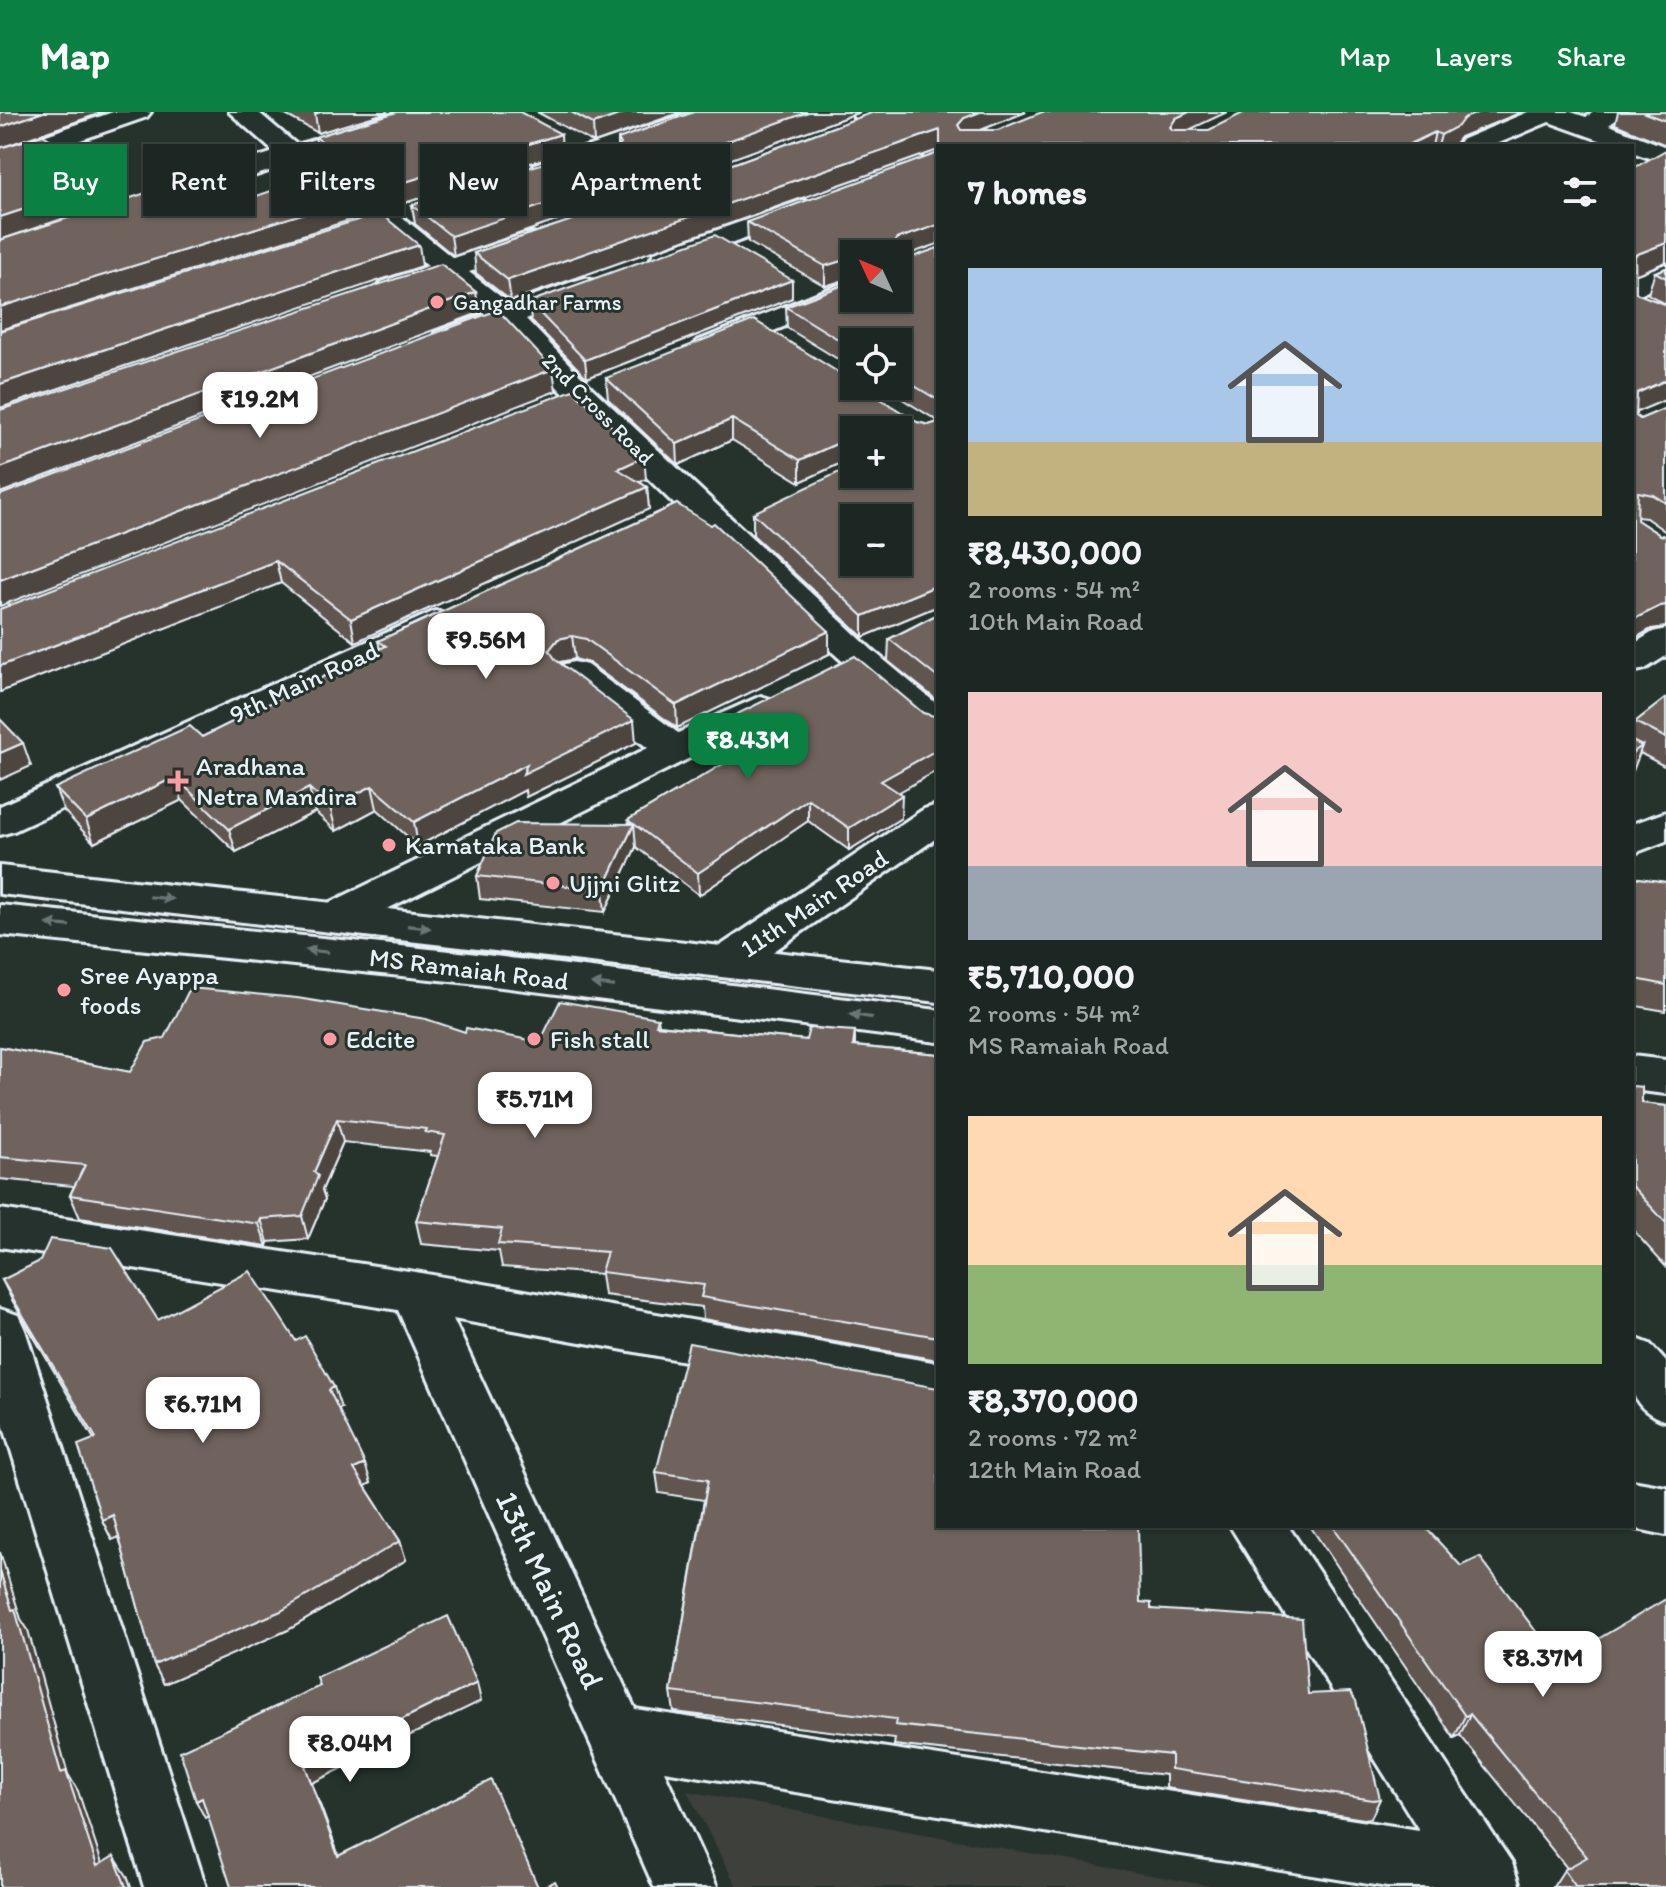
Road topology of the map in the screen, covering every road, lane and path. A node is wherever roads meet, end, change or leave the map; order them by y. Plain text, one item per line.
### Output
1 (138, 112) edge
2 (242, 112) edge
3 (425, 112) edge
4 (716, 112) edge
5 (1613, 112) edge
6 (871, 118) edge
7 (1588, 126) junction
8 (554, 134) edge
9 (280, 144) edge
10 (320, 144) edge
11 (573, 144) edge
12 (625, 144) edge
13 (1475, 144) edge
14 (936, 152) edge
15 (1666, 156) edge
16 (0, 160) edge
17 (936, 161) edge
18 (909, 170) edge
19 (835, 197) edge
20 (383, 216) edge
21 (553, 234) edge
22 (701, 237) junction
23 (744, 255) edge
24 (448, 269) junction
25 (1666, 273) edge
26 (1634, 287) edge
27 (840, 290) edge
28 (359, 300) edge
29 (506, 316) junction
30 (417, 350) edge
31 (685, 356) edge
32 (464, 609) edge
33 (899, 638) edge
34 (1666, 640) edge
35 (1634, 660) edge
36 (845, 666) junction
37 (574, 673) edge
38 (789, 694) edge
39 (936, 724) edge
40 (675, 750) junction
41 (936, 819) edge
42 (0, 822) edge
43 (1666, 825) edge
44 (1634, 839) edge
45 (1634, 858) edge
46 (1666, 862) edge
47 (0, 880) edge
48 (336, 917) junction
49 (0, 920) edge
50 (729, 961) junction
51 (936, 986) edge
52 (936, 1026) edge
53 (1634, 1073) edge
54 (1666, 1077) edge
55 (1634, 1112) edge
56 (1666, 1116) edge
57 (0, 1228) edge
58 (415, 1292) junction
59 (0, 1330) edge
60 (1634, 1361) edge
61 (936, 1385) edge
62 (1666, 1399) edge
63 (1634, 1505) edge
64 (1666, 1511) edge
65 (1258, 1528) edge
66 (616, 1735) junction
67 (1486, 1879) edge
68 (175, 1887) edge
69 (686, 1887) edge

1 - 16 street
2 - 9 street, 2nd Cross Road
3 - 10 street
4 - 12 street
5 - 7 street
6 - 14 street
7 - 13 street
7 - 15 street
8 - 11 street
17 - 18 street
19 - 22 street
20 - 24 street, 2nd Cross Road
21 - 24 street
22 - 23 street
22 - 29 street
24 - 28 street
24 - 29 street, 2nd Cross Road
25 - 26 street
27 - 31 street
29 - 30 street
29 - 36 street, 2nd Cross Road
32 - 42 street, 9th Main Road
33 - 36 street
34 - 35 street
36 - 39 street, 2nd Cross Road
37 - 40 street
38 - 40 street
40 - 48 street
41 - 50 street, 11th Main Road
43 - 44 street
45 - 46 street
47 -> 48 street, MS Ramaiah Road
48 -> 50 street, MS Ramaiah Road
52 -> 49 street, MS Ramaiah Road
50 - 51 street, MS Ramaiah Road
53 - 54 street
55 - 56 street
57 - 58 street
58 - 61 street
58 - 66 street, 13th Main Road
59 - 68 street
60 - 62 street
63 - 64 street
65 - 67 street
66 - 67 street
66 - 69 street, 13th Main Road

